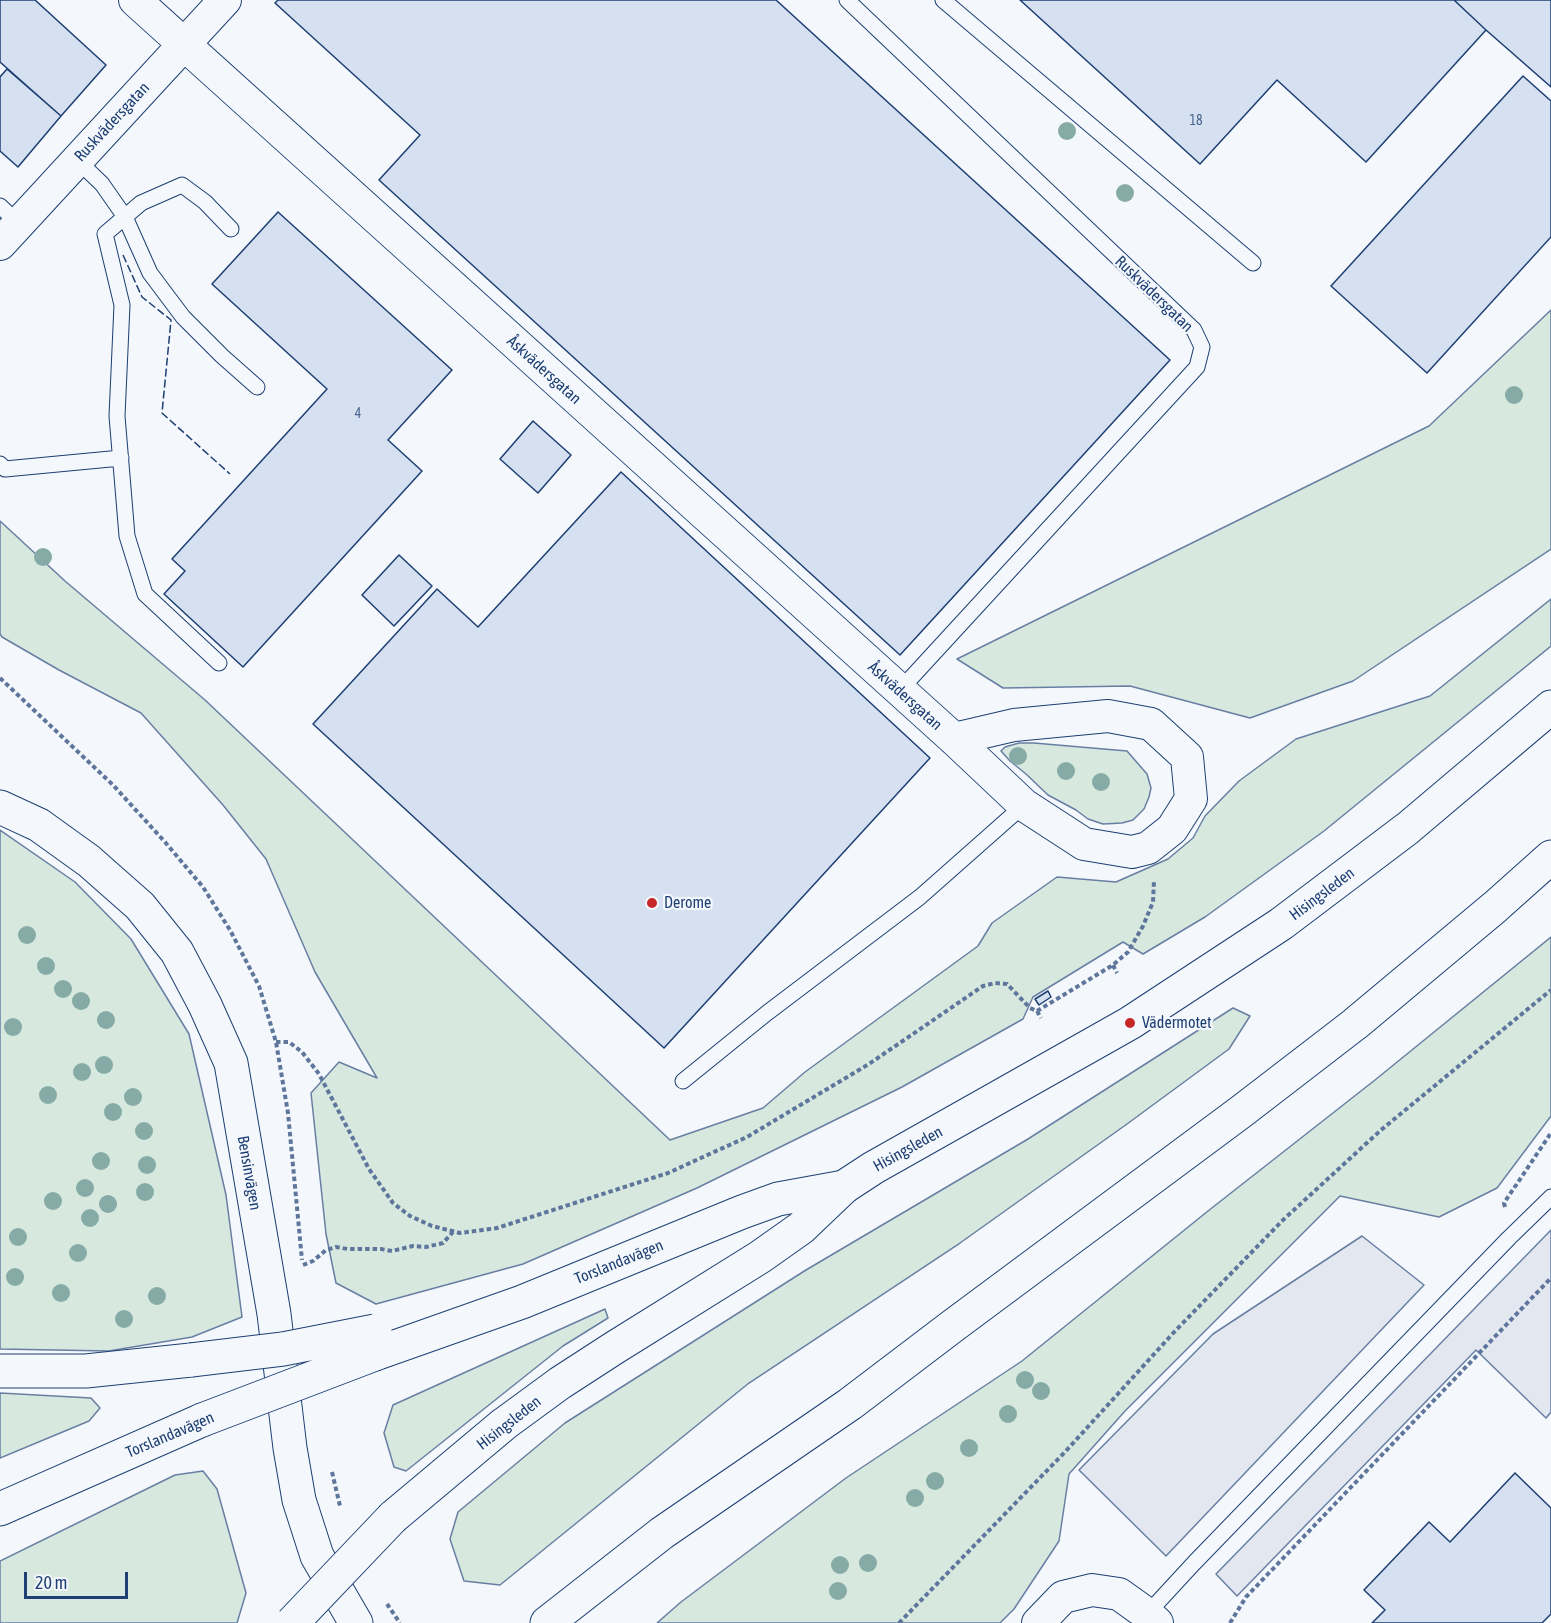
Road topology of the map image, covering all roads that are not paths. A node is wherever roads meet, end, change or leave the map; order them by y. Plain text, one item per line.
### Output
1 (135, 0) edge
2 (225, 0) edge
3 (847, 0) edge
4 (944, 0) edge
5 (184, 45) junction
6 (77, 160) junction
7 (125, 217) junction
8 (6, 225) edge
9 (231, 228) dead end
10 (1253, 263) dead end
11 (257, 387) dead end
12 (121, 458) junction
13 (0, 464) edge
14 (219, 663) dead end
15 (899, 691) junction
16 (1551, 707) edge
17 (954, 739) junction
18 (1024, 805) junction
19 (0, 807) edge
20 (1551, 856) edge
21 (682, 1081) dead end
22 (844, 1187) junction
23 (1551, 1197) edge
24 (382, 1344) junction
25 (0, 1371) edge
26 (0, 1509) edge
27 (1152, 1618) edge
28 (292, 1623) edge
29 (356, 1623) edge
30 (547, 1623) edge
31 (1038, 1623) edge

1 - 5 street, Åskvädersgatan
2 - 5 street, Ruskvädersgatan
3 - 15 lane, Ruskvädersgatan
4 - 10 lane
5 - 6 street, Ruskvädersgatan
5 - 15 street, Åskvädersgatan
6 - 7 lane
6 - 8 street, Ruskvädersgatan
7 - 9 lane
7 - 11 lane
7 - 12 lane
12 - 13 lane
12 - 14 lane
15 - 17 street, Åskvädersgatan
16 - 22 main road, Hisingsleden
17 - 18 street, Åskvädersgatan
17 - 18 street, Åskvädersgatan
18 - 21 lane
19 - 29 main road, Bensinvägen
20 - 30 main road
22 - 24 main road, Torslandavägen
22 - 28 main road, Hisingsleden, bridge
23 - 27 lane
24 - 25 main road, bridge
24 - 26 main road, Torslandavägen, bridge
27 - 31 street

